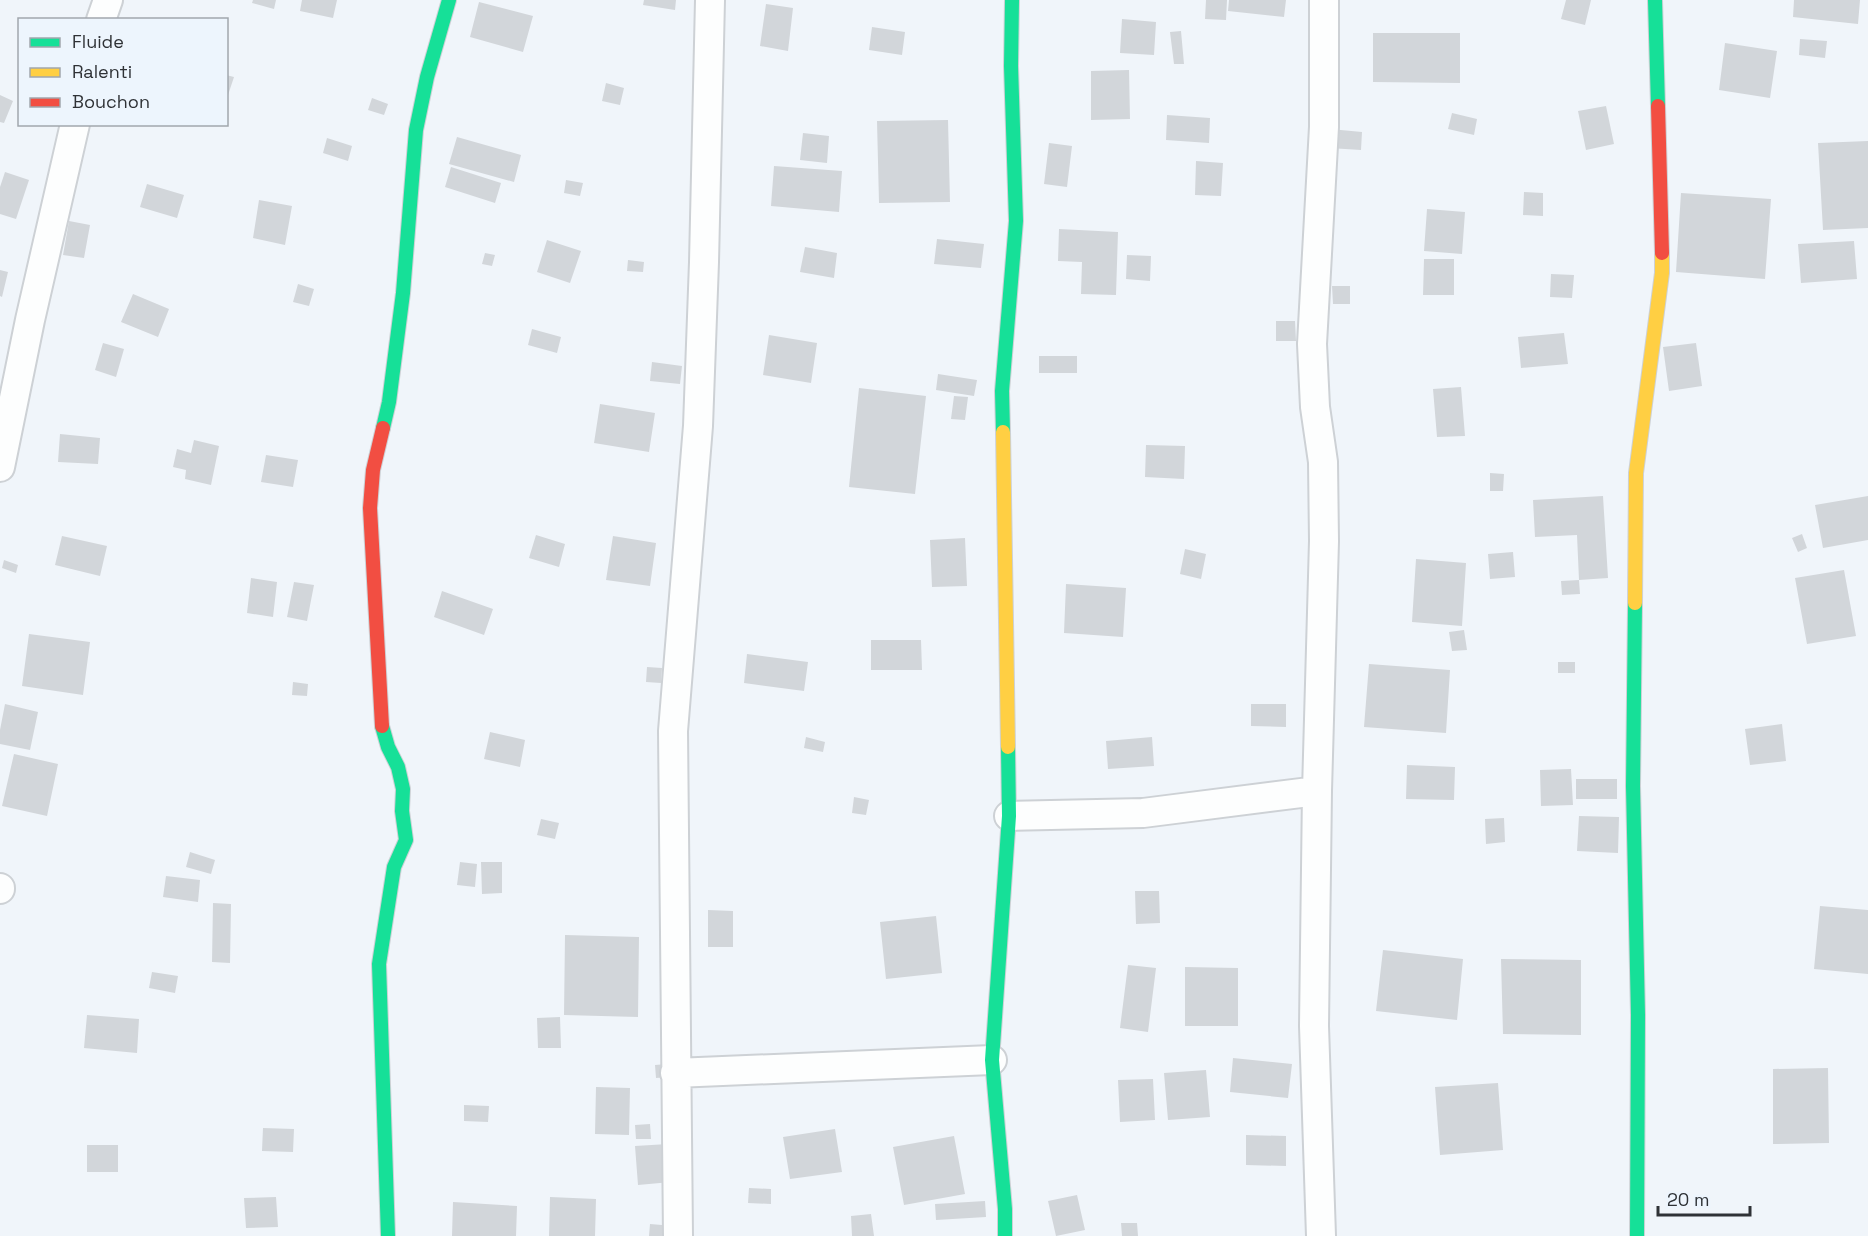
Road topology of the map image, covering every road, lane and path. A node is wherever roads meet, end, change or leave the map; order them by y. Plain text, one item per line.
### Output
1 (108, 0) edge
2 (449, 0) edge
3 (710, 0) edge
4 (1012, 0) edge
5 (1324, 0) edge
6 (1655, 0) edge
7 (102, 18) edge
8 (75, 126) edge
9 (0, 467) edge
10 (1317, 791) junction
11 (1009, 816) junction
12 (992, 1060) junction
13 (675, 1073) junction
14 (388, 1236) edge
15 (678, 1236) edge
16 (1005, 1236) edge
17 (1321, 1236) edge
18 (1637, 1236) edge

1 - 7 street
2 - 14 street
3 - 13 street
4 - 11 street
5 - 10 street
6 - 18 street
8 - 9 street
10 - 11 street
10 - 17 street
11 - 12 street
12 - 13 street
12 - 16 street
13 - 15 street

